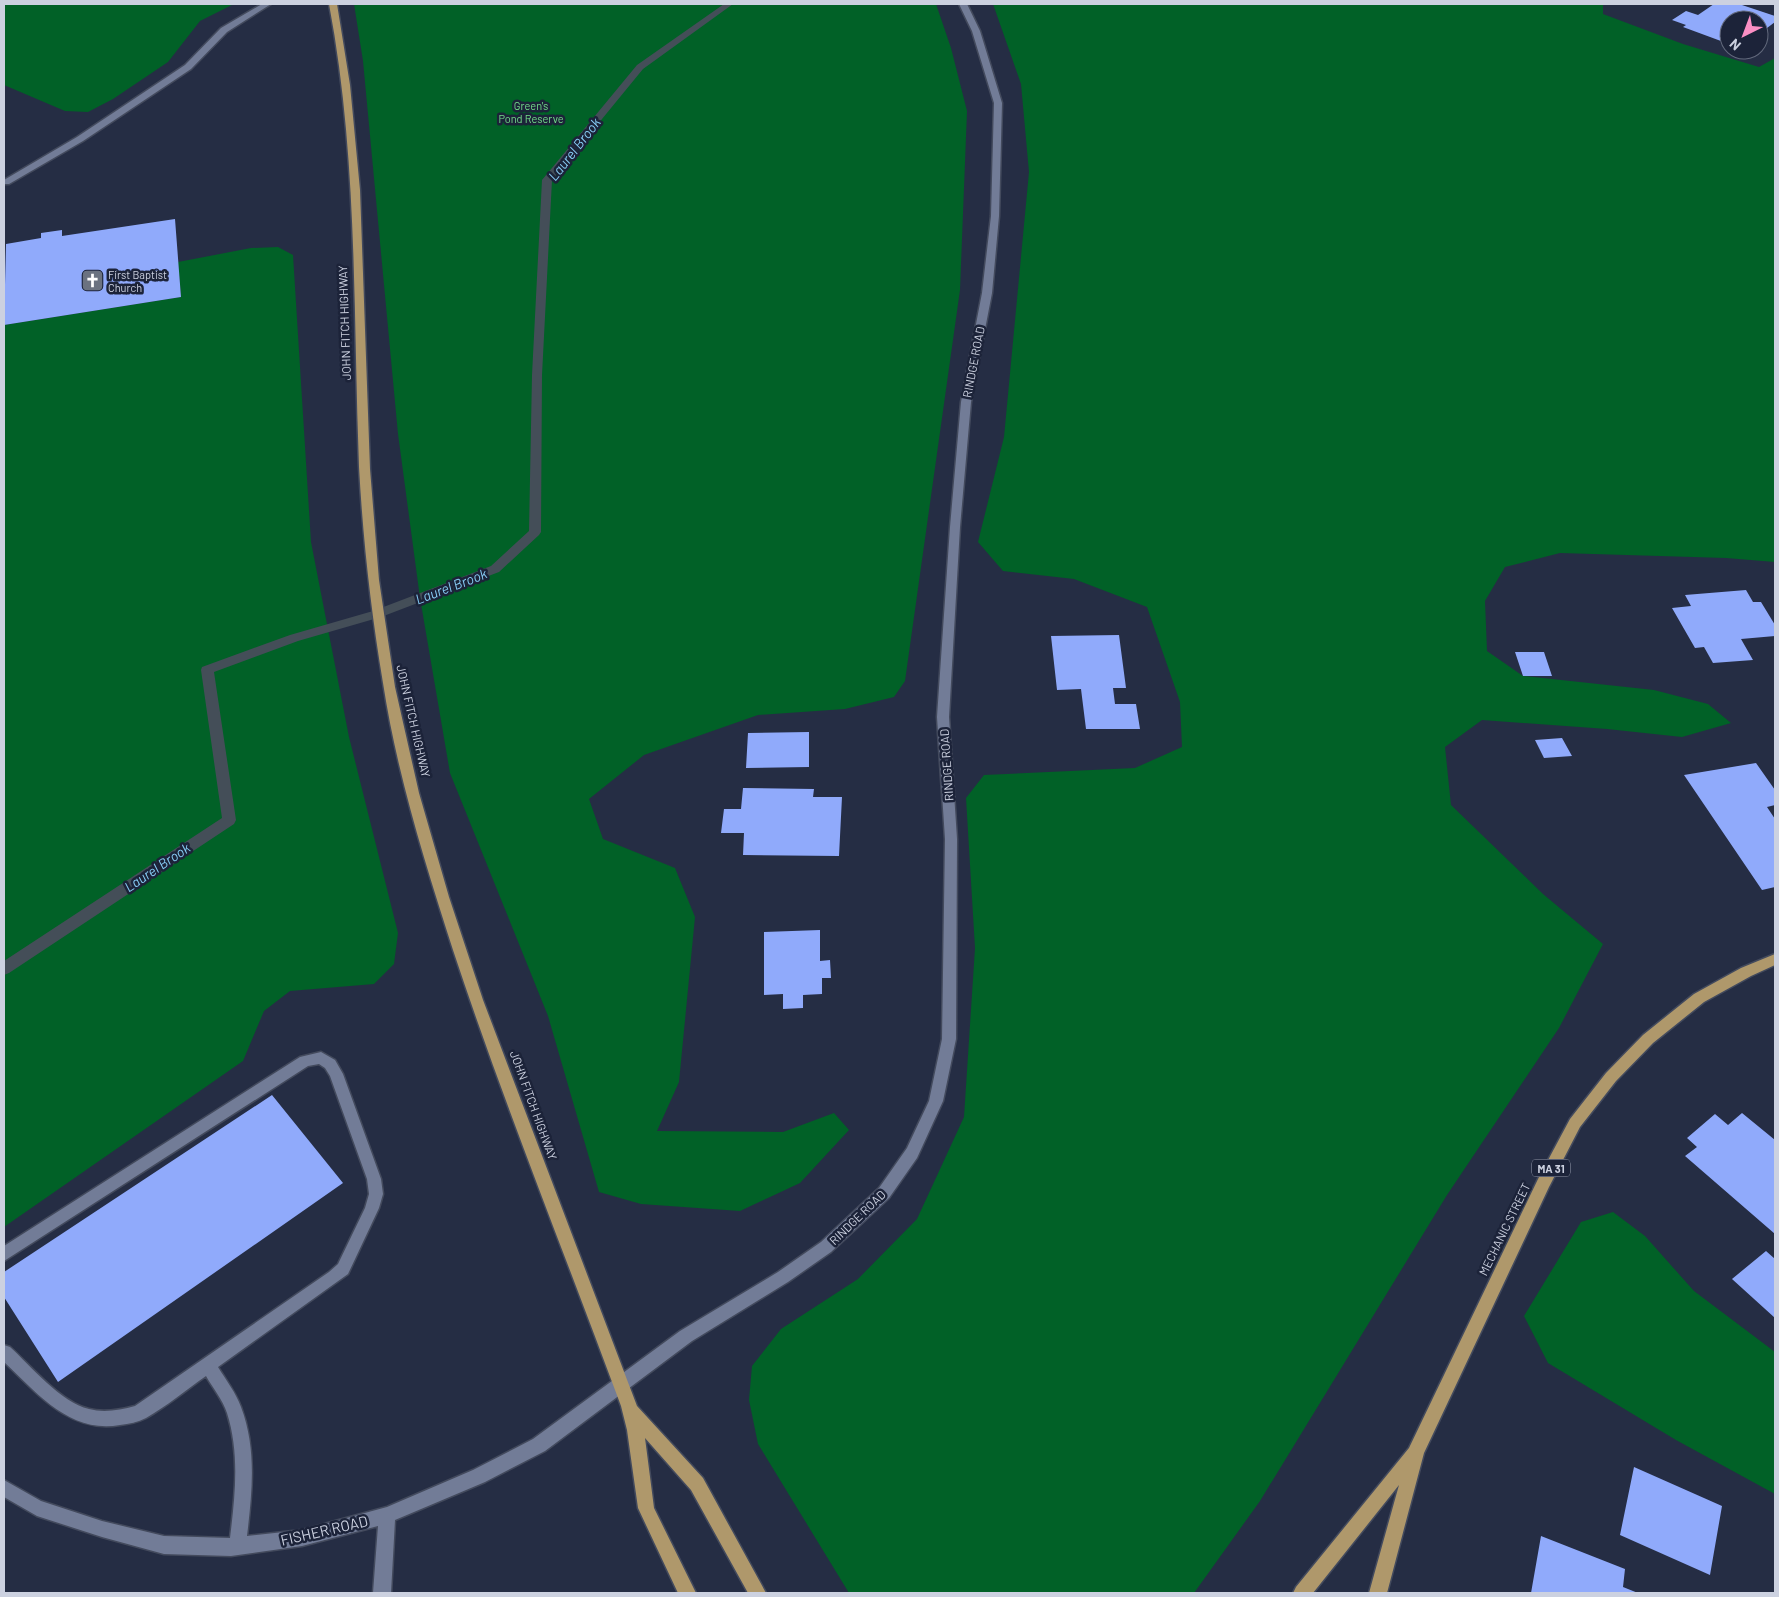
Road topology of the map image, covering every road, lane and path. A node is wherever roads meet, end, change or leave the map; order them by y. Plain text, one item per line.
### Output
1 (268, 4) edge
2 (333, 4) edge
3 (963, 4) edge
4 (6, 182) dead end
5 (1775, 959) edge
6 (4, 1254) edge
7 (4, 1352) edge
8 (208, 1365) junction
9 (621, 1386) junction
10 (631, 1410) junction
11 (1416, 1451) junction
12 (4, 1488) edge
13 (387, 1515) junction
14 (238, 1546) junction
15 (382, 1593) edge
16 (687, 1593) edge
17 (757, 1593) edge
18 (1302, 1593) edge
19 (1378, 1593) edge

1 - 4 street
2 - 9 main road, JOHN FITCH HIGHWAY
3 - 9 street, RINDGE ROAD
5 - 11 main road, MECHANIC STREET / MA 31
6 - 8 street
7 - 8 street
8 - 14 street
9 - 10 main road, JOHN FITCH HIGHWAY
9 - 13 street, FISHER ROAD
10 - 16 main road, JOHN FITCH HIGHWAY
10 - 17 main road, JOHN FITCH HIGHWAY
11 - 18 main road, MECHANIC STREET
11 - 19 main road, MECHANIC STREET / MA 31
12 - 14 street, FISHER ROAD
13 - 14 street, FISHER ROAD
13 - 15 street

